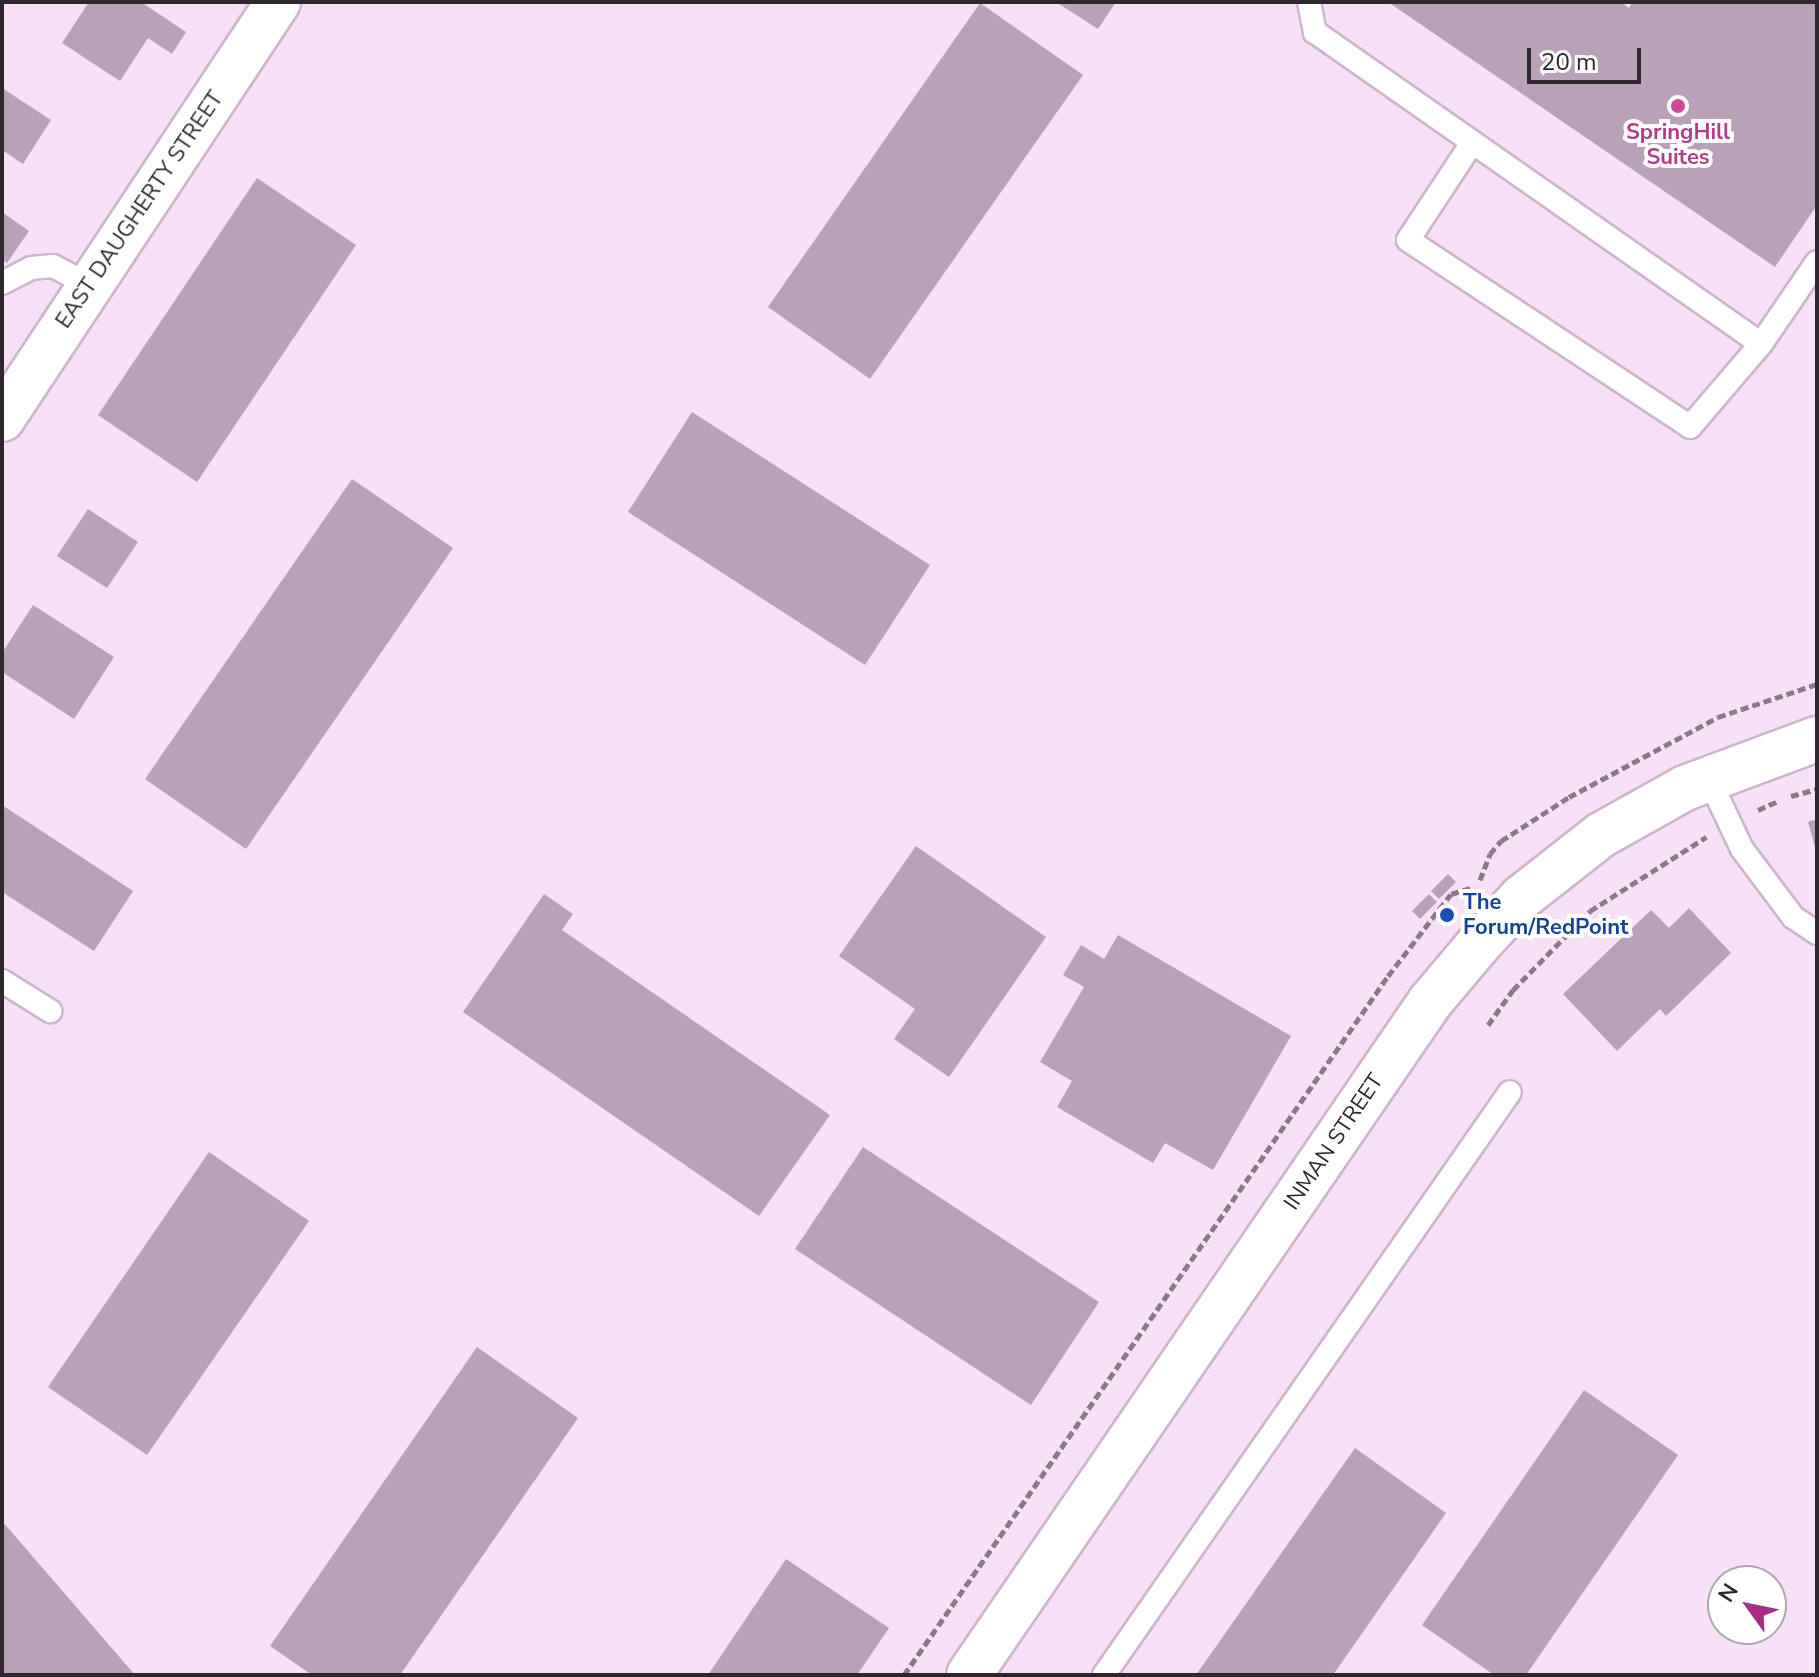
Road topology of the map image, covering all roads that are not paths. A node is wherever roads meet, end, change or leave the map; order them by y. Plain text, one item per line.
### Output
1 (278, 2) edge
2 (1309, 2) edge
3 (1472, 143) junction
4 (1817, 262) edge
5 (2, 283) edge
6 (89, 285) junction
7 (1761, 344) junction
8 (2, 419) edge
9 (1817, 739) edge
10 (1709, 779) junction
11 (1817, 933) edge
12 (2, 981) edge
13 (50, 1011) dead end
14 (1510, 1092) dead end
15 (969, 1675) edge
16 (1104, 1675) edge

1 - 6 street, EAST DAUGHERTY STREET
2 - 3 lane
3 - 7 lane
3 - 7 lane
4 - 7 lane
5 - 6 lane
6 - 8 street, EAST DAUGHERTY STREET
9 - 10 street, INMAN STREET
10 - 11 lane
10 - 15 street, INMAN STREET
12 - 13 lane
14 - 16 lane

